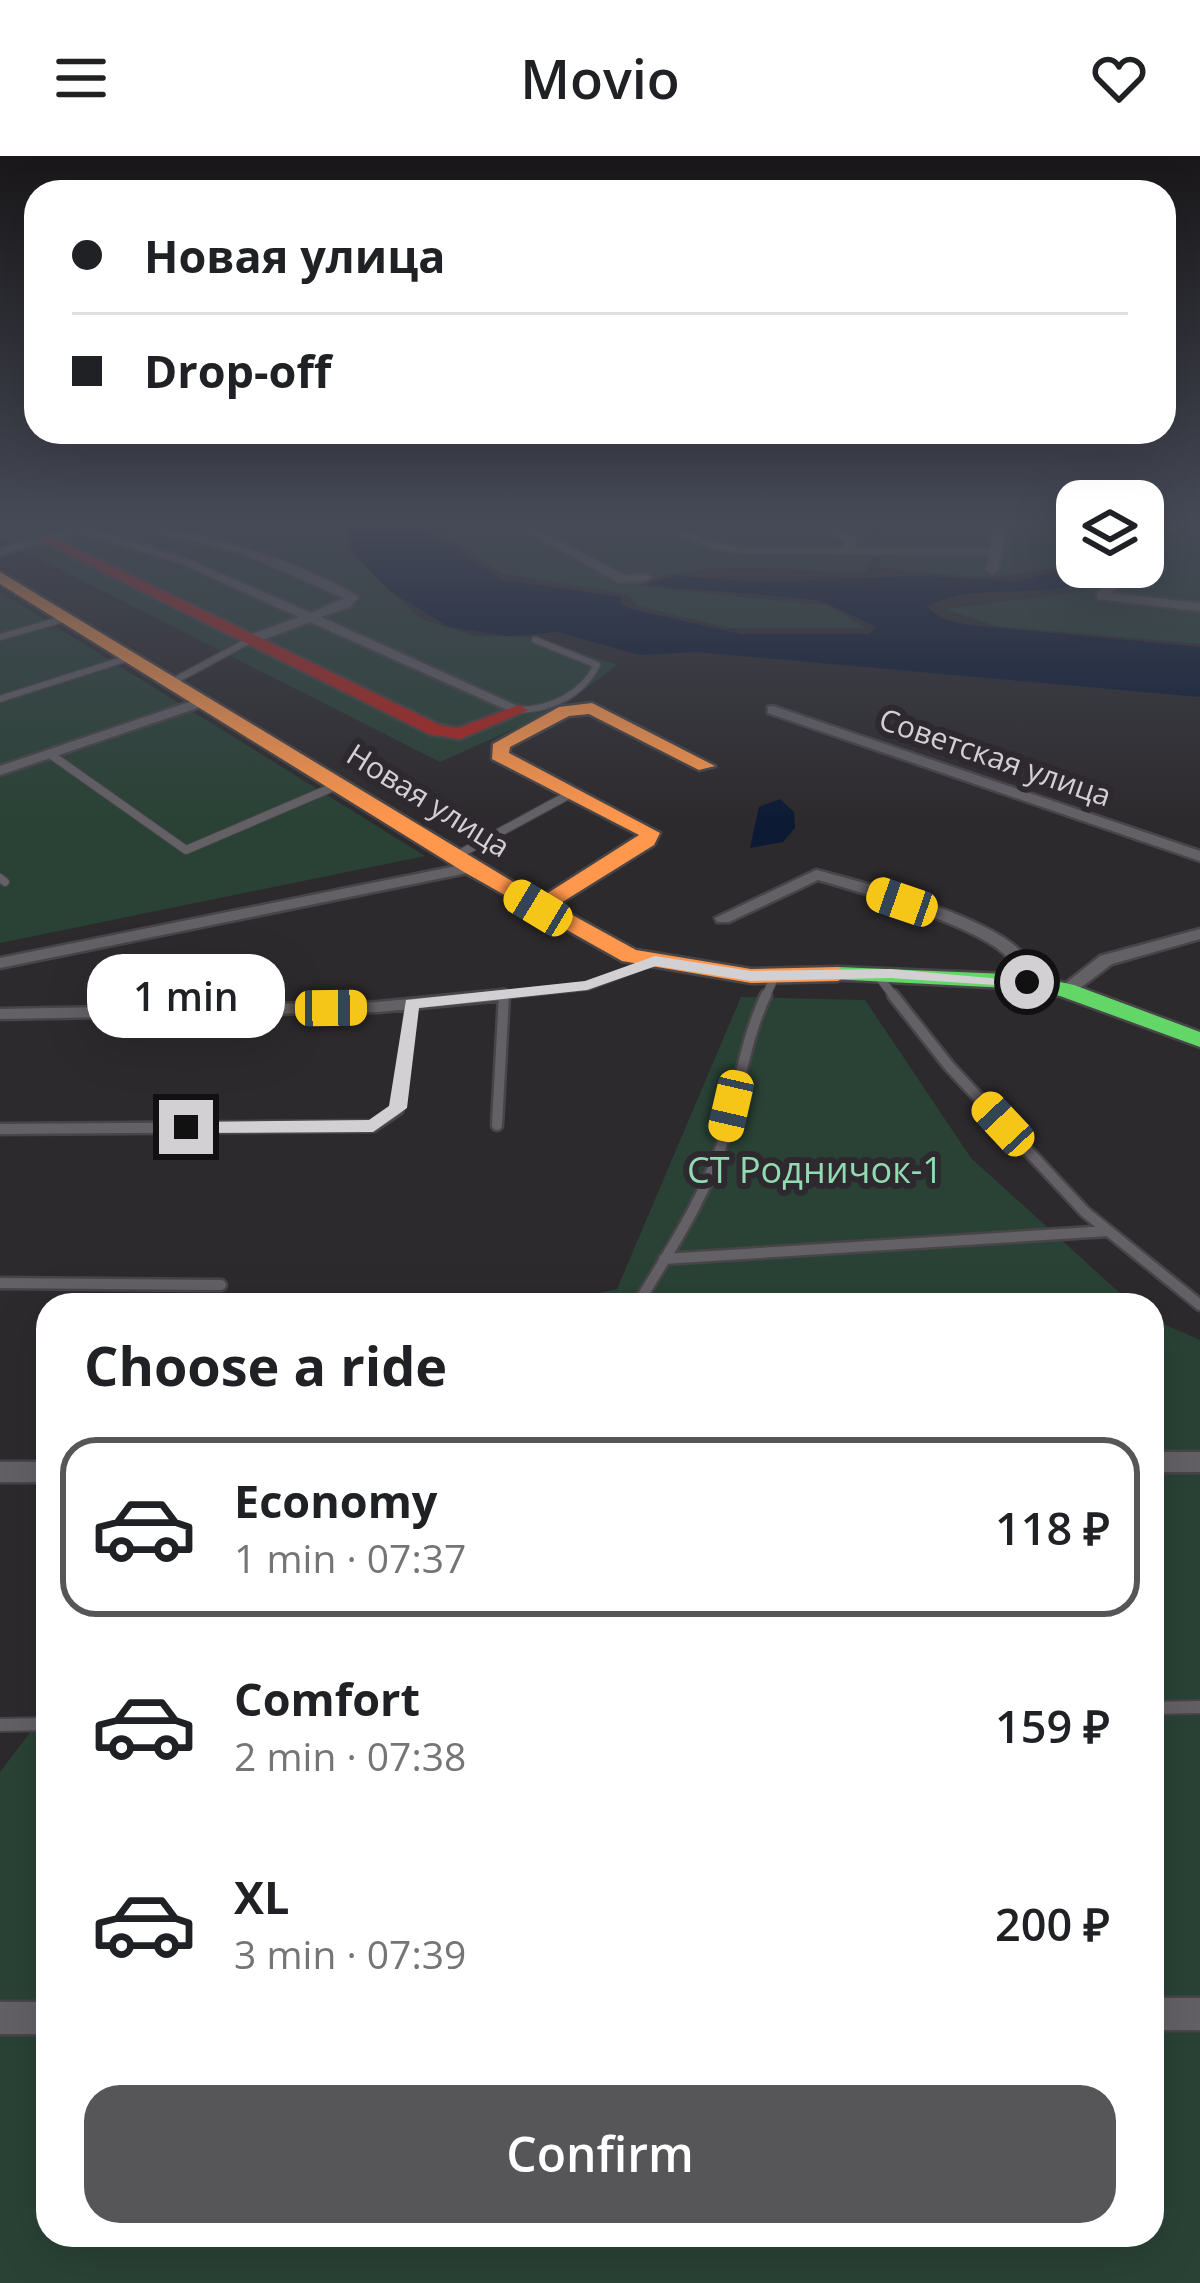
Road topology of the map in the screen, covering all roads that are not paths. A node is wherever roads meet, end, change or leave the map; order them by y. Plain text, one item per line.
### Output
1 (48, 623) edge
2 (76, 623) edge
3 (226, 623) edge
4 (294, 623) edge
5 (325, 623) edge
6 (0, 637) edge
7 (252, 639) junction
8 (535, 640) dead end
9 (131, 657) junction
10 (172, 682) junction
11 (0, 698) edge
12 (204, 701) junction
13 (519, 710) junction
14 (773, 710) dead end
15 (50, 754) junction
16 (706, 766) dead end
17 (0, 771) edge
18 (338, 785) junction
19 (572, 793) junction
20 (1200, 856) edge
21 (462, 862) junction
22 (538, 908) junction
23 (723, 918) dead end
24 (1200, 934) edge
25 (655, 961) junction
26 (0, 963) edge
27 (877, 974) junction
28 (775, 976) junction
29 (1027, 982) junction
30 (1066, 990) junction
31 (504, 995) junction
32 (412, 1004) junction
33 (0, 1014) edge
34 (1200, 1040) edge
35 (497, 1125) dead end
36 (0, 1129) edge
37 (1108, 1231) junction
38 (664, 1259) junction
39 (0, 1283) edge
40 (221, 1285) dead end
41 (644, 1293) edge
42 (1200, 1305) edge
43 (1164, 1462) edge
44 (1200, 1462) edge
45 (0, 1472) edge
46 (36, 1472) edge
47 (1200, 1707) edge
48 (1164, 1708) edge
49 (36, 1724) edge
50 (0, 1725) edge
51 (1164, 2014) edge
52 (1200, 2014) edge
53 (0, 2018) edge
54 (36, 2018) edge

1 - 6 lane
2 - 9 street, Новая улица
3 - 7 street
4 - 7 street
5 - 13 street
7 - 10 lane
7 - 13 street
8 - 13 lane
9 - 10 street, Новая улица
9 - 11 lane
10 - 12 street, Новая улица
12 - 15 street
12 - 18 street, Новая улица
14 - 20 street, Советская улица
15 - 17 street
15 - 18 lane
16 - 19 street
18 - 21 street, Новая улица
19 - 21 lane
19 - 22 street
21 - 22 street, Новая улица
21 - 26 street
22 - 25 street, Новая улица
23 - 29 street
24 - 30 street
25 - 28 street, Новая улица
25 - 31 lane
27 - 28 street, Новая улица
27 - 29 street, Новая улица
27 - 37 lane
28 - 38 lane
29 - 30 street, Новая улица
30 - 34 street, Новая улица
31 - 32 lane
31 - 35 lane
32 - 33 lane
32 - 36 lane
37 - 38 lane
37 - 42 lane
38 - 41 lane
39 - 40 lane
43 - 44 street
45 - 46 street
47 - 48 lane
49 - 50 lane
51 - 52 street
53 - 54 street

